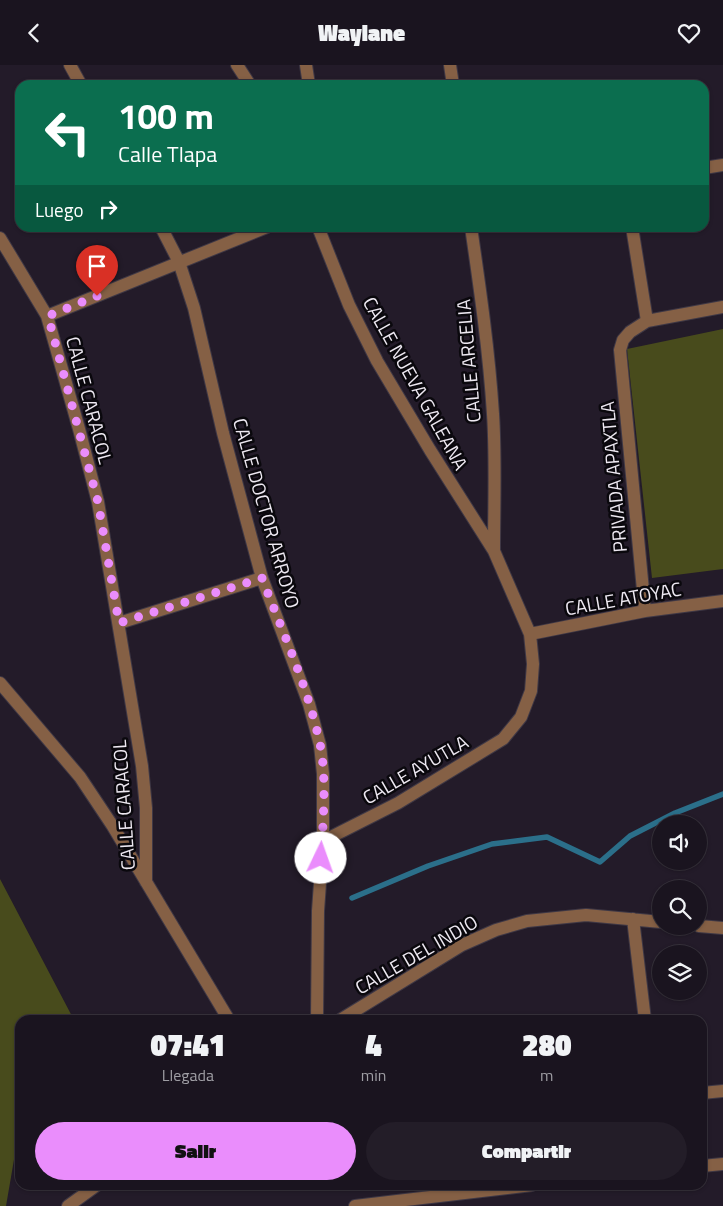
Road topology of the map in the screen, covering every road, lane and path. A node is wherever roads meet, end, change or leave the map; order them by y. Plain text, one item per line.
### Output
1 (70, 65) edge
2 (237, 65) edge
3 (306, 65) edge
4 (450, 65) edge
5 (78, 80) edge
6 (247, 80) edge
7 (308, 80) edge
8 (452, 80) edge
9 (723, 165) edge
10 (709, 167) edge
11 (164, 232) edge
12 (255, 232) edge
13 (320, 232) edge
14 (473, 232) edge
15 (633, 232) edge
16 (0, 238) edge
17 (179, 263) junction
18 (723, 307) edge
19 (48, 316) junction
20 (647, 321) junction
21 (494, 551) junction
22 (262, 578) junction
23 (723, 601) edge
24 (645, 611) junction
25 (119, 623) junction
26 (530, 634) junction
27 (0, 683) edge
28 (322, 841) junction
29 (146, 882) junction
30 (633, 919) junction
31 (652, 921) edge
32 (707, 927) edge
33 (723, 928) edge
34 (226, 1015) edge
35 (317, 1015) edge
36 (348, 1015) edge
37 (644, 1015) edge
38 (723, 1091) edge
39 (707, 1093) edge
40 (723, 1164) edge
41 (707, 1166) edge
42 (90, 1190) edge
43 (490, 1190) edge
44 (68, 1206) edge
45 (355, 1206) edge

1 - 5 street
2 - 6 street
3 - 7 street
4 - 8 street
9 - 10 street
11 - 17 street, CALLE DOCTOR ARROYO
12 - 17 street
13 - 21 street, CALLE NUEVA GALEANA
14 - 21 street, CALLE ARCELIA
15 - 20 street
16 - 19 street, CALLE CARACOL
17 - 19 street
17 - 22 street, CALLE DOCTOR ARROYO
18 - 20 street
19 - 25 street, CALLE CARACOL
20 - 24 street, PRIVADA APAXTLA
21 - 26 street, CALLE AYUTLA
22 - 25 street
22 - 28 street, CALLE DOCTOR ARROYO
23 - 24 street, CALLE ATOYAC
24 - 26 street, CALLE ATOYAC
25 - 29 street, CALLE CARACOL
26 - 28 street, CALLE AYUTLA
27 - 29 street
28 - 35 street
29 - 34 street
30 - 31 street, CALLE DEL INDIO
30 - 36 street, CALLE DEL INDIO
30 - 37 street
32 - 33 street
38 - 39 street
40 - 41 street
42 - 44 street
43 - 45 street

